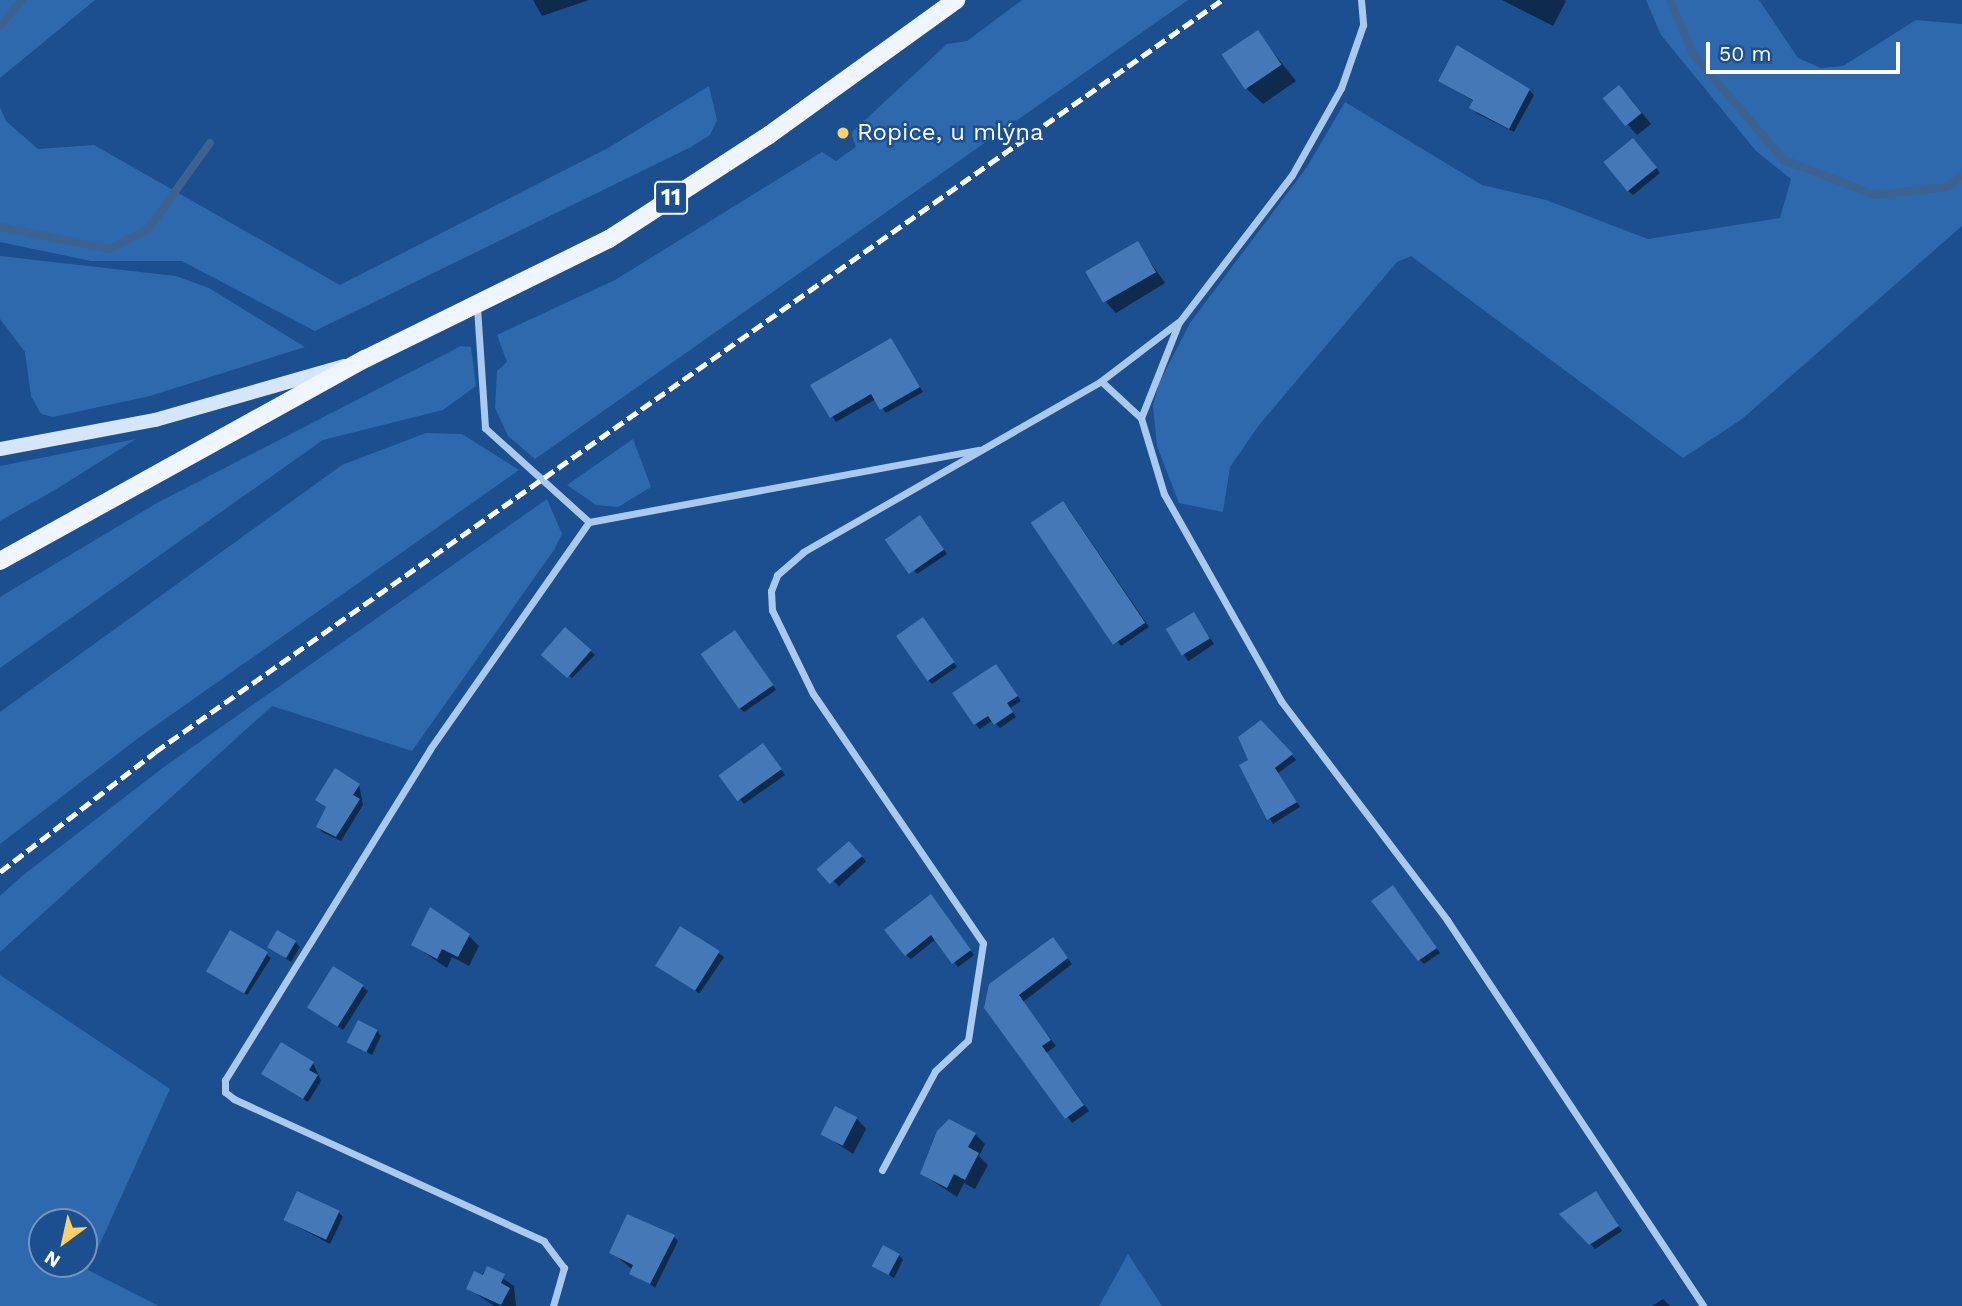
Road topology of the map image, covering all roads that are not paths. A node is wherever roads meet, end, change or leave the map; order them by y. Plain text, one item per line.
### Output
1 (956, 0) edge
2 (1361, 0) edge
3 (477, 306) junction
4 (1179, 322) junction
5 (365, 359) junction
6 (1101, 381) junction
7 (1141, 418) junction
8 (0, 449) edge
9 (978, 450) junction
10 (589, 522) junction
11 (0, 561) edge
12 (882, 1170) dead end
13 (553, 1306) edge
14 (1703, 1306) edge

1 - 3 main road, 11
2 - 4 street
3 - 5 main road, 11
3 - 10 street
4 - 6 street
4 - 7 street
5 - 8 main road
5 - 11 main road, 11
6 - 7 street
6 - 9 street
7 - 14 street
9 - 10 street
9 - 12 street
10 - 13 street

